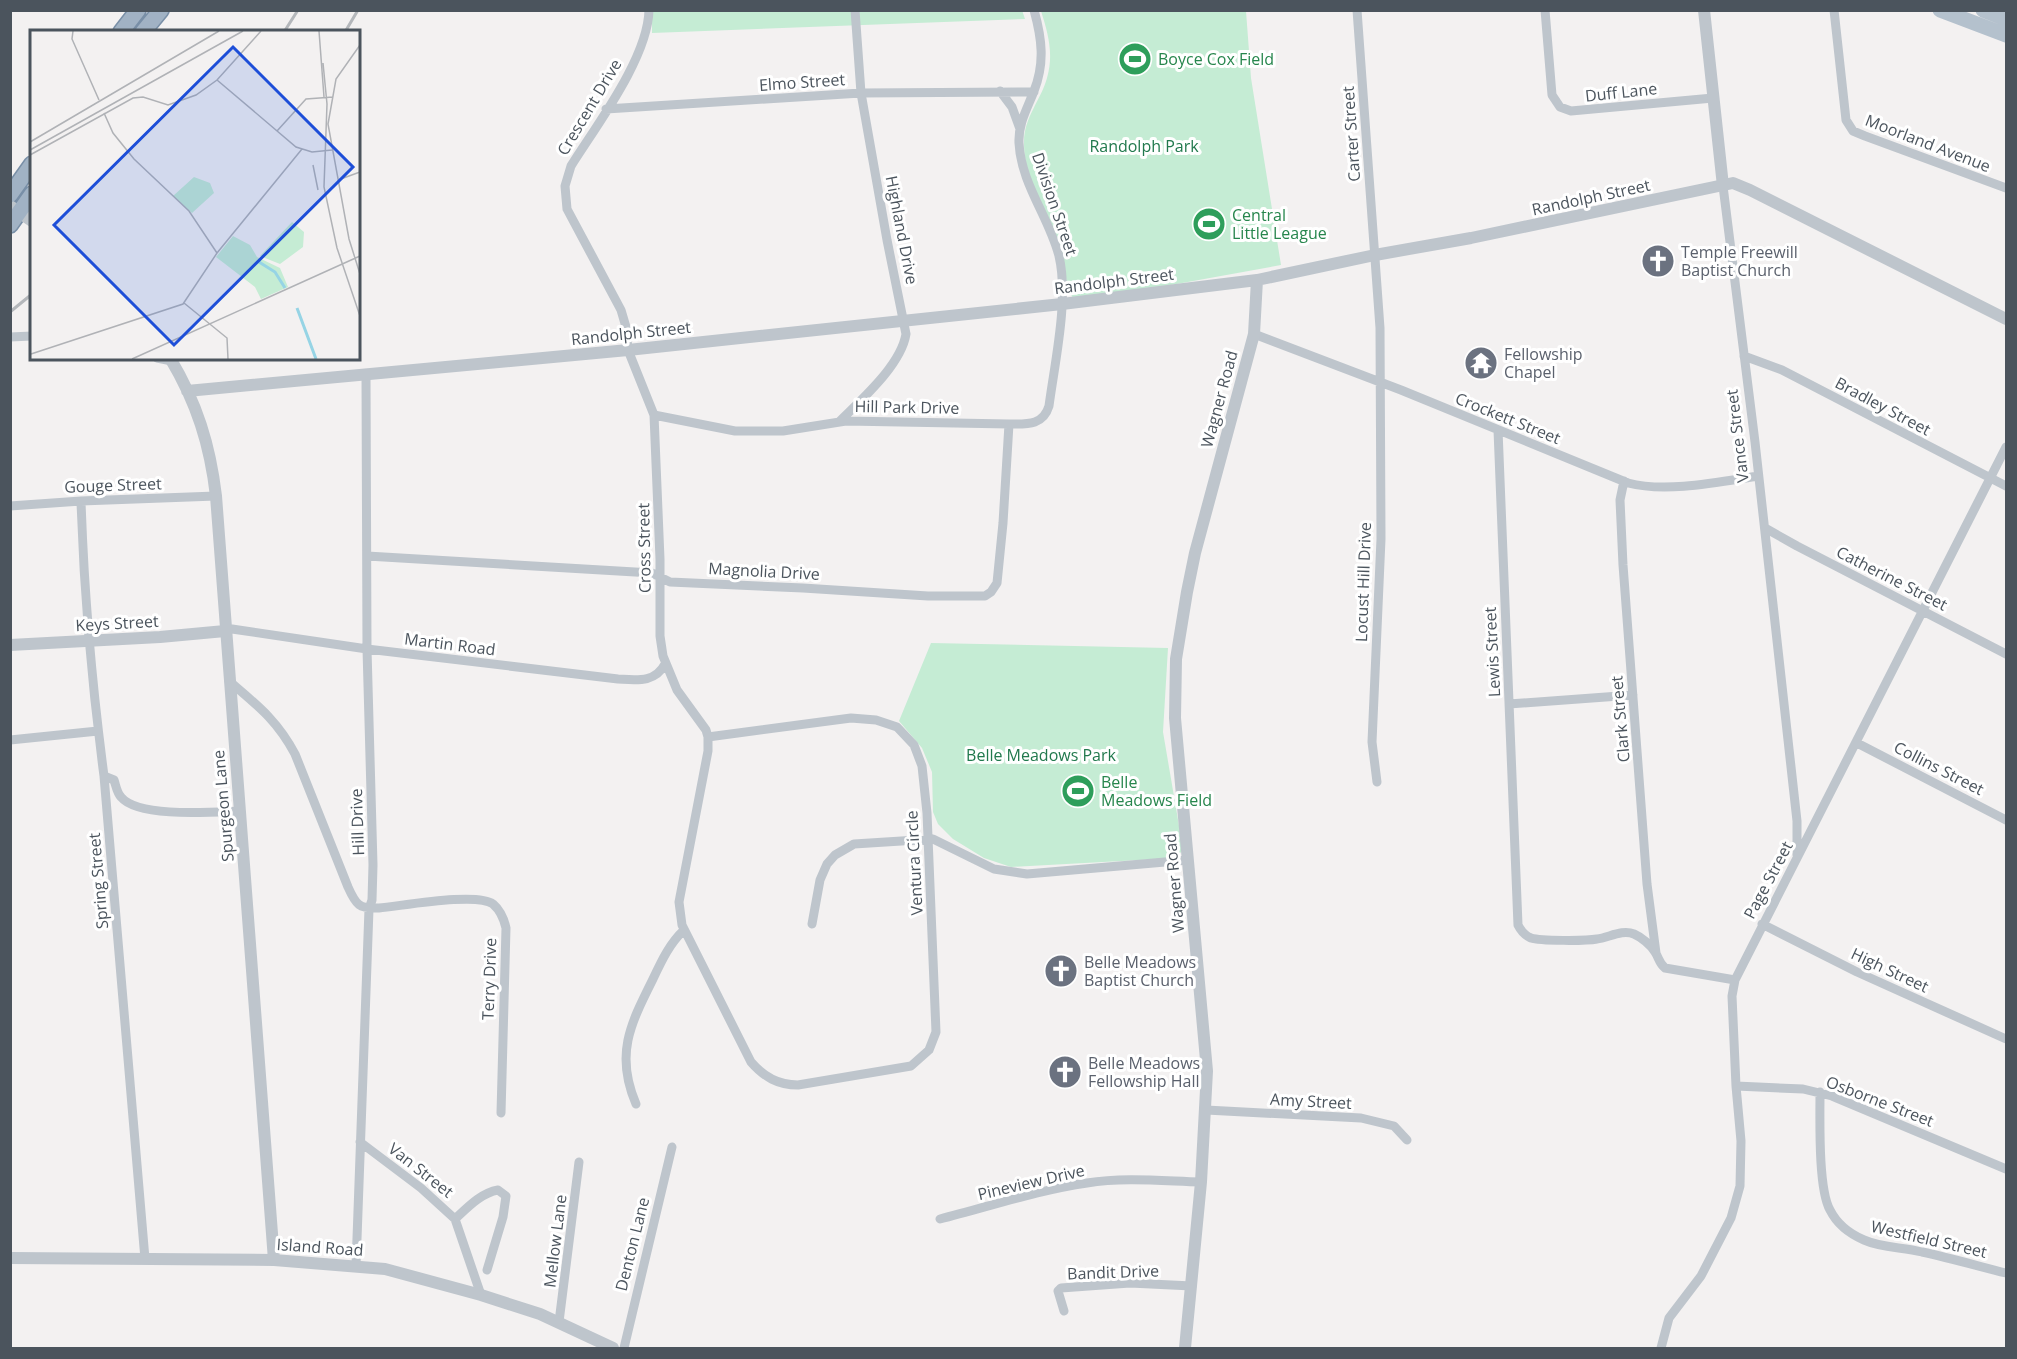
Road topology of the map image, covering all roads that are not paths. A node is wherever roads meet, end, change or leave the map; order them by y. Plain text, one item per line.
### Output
1 (138, 10) edge
2 (160, 10) edge
3 (649, 10) edge
4 (1034, 10) edge
5 (1357, 10) edge
6 (1545, 10) edge
7 (1704, 10) edge
8 (1834, 10) edge
9 (1940, 10) edge
10 (1983, 10) edge
11 (855, 16) edge
12 (2007, 19) edge
13 (123, 30) edge
14 (145, 30) edge
15 (2007, 35) edge
16 (1000, 91) junction
17 (1034, 92) junction
18 (861, 93) junction
19 (1713, 98) junction
20 (606, 109) junction
21 (1020, 129) junction
22 (30, 167) edge
23 (1723, 186) junction
24 (2007, 188) edge
25 (10, 195) edge
26 (30, 197) edge
27 (20, 213) edge
28 (10, 225) edge
29 (1375, 255) junction
30 (1257, 280) junction
31 (1062, 304) junction
32 (2007, 319) edge
33 (905, 320) junction
34 (1254, 334) junction
35 (30, 336) edge
36 (10, 337) edge
37 (628, 350) junction
38 (1744, 356) junction
39 (171, 360) edge
40 (366, 376) junction
41 (1380, 382) junction
42 (187, 391) junction
43 (654, 415) junction
44 (840, 421) junction
45 (1009, 424) junction
46 (1498, 430) junction
47 (2007, 447) edge
48 (1758, 476) junction
49 (1991, 479) junction
50 (1624, 481) junction
51 (2007, 486) edge
52 (216, 496) junction
53 (81, 501) junction
54 (10, 506) edge
55 (1765, 528) junction
56 (367, 556) junction
57 (660, 577) junction
58 (1923, 611) junction
59 (225, 631) junction
60 (90, 641) junction
61 (10, 645) edge
62 (367, 649) junction
63 (2007, 654) edge
64 (665, 664) junction
65 (229, 681) junction
66 (1633, 695) junction
67 (1509, 704) junction
68 (98, 731) junction
69 (708, 737) junction
70 (10, 740) edge
71 (1857, 743) junction
72 (104, 776) junction
73 (1377, 782) dead end
74 (239, 811) junction
75 (2007, 820) edge
76 (927, 839) junction
77 (1797, 858) junction
78 (1188, 860) junction
79 (369, 909) junction
80 (812, 924) dead end
81 (1762, 924) junction
82 (684, 930) junction
83 (1656, 954) junction
84 (1734, 980) junction
85 (2007, 1039) edge
86 (1736, 1086) junction
87 (1820, 1092) junction
88 (636, 1104) dead end
89 (1206, 1110) junction
90 (501, 1113) dead end
91 (1407, 1140) dead end
92 (360, 1142) junction
93 (672, 1147) dead end
94 (579, 1162) dead end
95 (2007, 1169) edge
96 (1201, 1182) junction
97 (455, 1219) junction
98 (940, 1219) dead end
99 (10, 1258) edge
100 (145, 1259) junction
101 (274, 1260) junction
102 (356, 1266) junction
103 (487, 1270) dead end
104 (2007, 1273) edge
105 (1192, 1286) junction
106 (481, 1295) junction
107 (1064, 1311) dead end
108 (559, 1322) junction
109 (613, 1348) edge
110 (624, 1348) edge
111 (1185, 1348) edge
112 (1661, 1348) edge

1 - 13 highway
2 - 14 highway
3 - 20 street, Crescent Drive
4 - 17 street, Division Street
5 - 29 street, Carter Street
6 - 19 street, Duff Lane
7 - 19 street, Vance Street
8 - 24 street, Moorland Avenue
9 - 15 main road
10 - 12 main road
11 - 18 street, Highland Drive
16 - 17 street, Elmo Street
16 - 18 street, Elmo Street
16 - 21 street
17 - 21 street, Division Street
18 - 20 street, Elmo Street
18 - 33 street, Highland Drive
19 - 23 street, Vance Street
20 - 37 street, Crescent Drive
21 - 31 street, Division Street
22 - 25 highway
23 - 29 street, Randolph Street
23 - 32 street, Randolph Street
23 - 38 street, Vance Street
26 - 27 highway
27 - 28 highway
29 - 30 street, Randolph Street
29 - 41 street, Carter Street
30 - 31 street, Randolph Street
30 - 34 street, Wagner Road
31 - 33 street, Randolph Street
31 - 45 street, Hill Park Drive
33 - 37 street, Randolph Street
33 - 44 street, Highland Drive
34 - 41 street, Crockett Street
34 - 78 street, Wagner Road
35 - 36 street
37 - 40 street, Randolph Street
37 - 43 street, Cross Street
38 - 48 street, Vance Street
38 - 49 street, Bradley Street
39 - 42 street, Spurgeon Lane
40 - 42 street, Randolph Street
40 - 56 street, Hill Drive
41 - 46 street, Crockett Street
41 - 73 street, Locust Hill Drive
42 - 52 street, Spurgeon Lane
43 - 44 street, Hill Park Drive
43 - 57 street, Cross Street
44 - 45 street, Hill Park Drive
45 - 57 street, Magnolia Drive
46 - 50 street, Crockett Street
46 - 67 street, Lewis Street
47 - 49 street, Page Street
48 - 50 street, Crockett Street
48 - 55 street, Vance Street
49 - 51 street, Bradley Street
49 - 58 street, Page Street
50 - 66 street, Clark Street
52 - 53 street, Gouge Street
52 - 59 street, Spurgeon Lane
53 - 54 street, Gouge Street
53 - 60 street, Spring Street
55 - 58 street, Catherine Street
55 - 77 street, Vance Street
56 - 57 street, Magnolia Drive
56 - 62 street, Hill Drive
57 - 64 street, Cross Street
58 - 63 street, Catherine Street
58 - 71 street, Page Street
59 - 60 street, Keys Street
59 - 62 street, Martin Road
59 - 65 street, Spurgeon Lane
60 - 61 street, Keys Street
60 - 68 street, Spring Street
62 - 64 street, Martin Road
62 - 79 street, Hill Drive
64 - 69 street, Cross Street
65 - 74 street, Spurgeon Lane
65 - 79 street
66 - 67 street
66 - 83 street, Clark Street
67 - 83 street, Lewis Street
68 - 70 street
68 - 72 street, Spring Street
69 - 76 street, Ventura Circle
69 - 82 street, Ventura Circle
71 - 75 street, Collins Street
71 - 77 street, Page Street
72 - 74 street
72 - 100 street, Spring Street
74 - 101 street, Spurgeon Lane
76 - 78 street
76 - 80 street
76 - 82 street, Ventura Circle
77 - 81 street, Page Street
78 - 89 street, Wagner Road
79 - 90 street, Terry Drive
79 - 92 street, Hill Drive
81 - 84 street, Page Street
81 - 85 street, High Street
82 - 88 street
83 - 84 street
84 - 86 street, Page Street
86 - 87 street, Osborne Street
86 - 112 street, Page Street
87 - 95 street, Osborne Street
87 - 104 street, Westfield Street
89 - 91 street, Amy Street
89 - 96 street, Wagner Road
92 - 97 street, Van Street
92 - 102 street, Hill Drive
93 - 110 street, Denton Lane
94 - 108 street, Mellow Lane
96 - 98 street, Pineview Drive
96 - 105 street, Wagner Road
97 - 103 street
97 - 106 street, Van Street
99 - 100 street, Island Road
100 - 101 street, Island Road
101 - 102 street, Island Road
102 - 106 street, Island Road
105 - 107 street, Bandit Drive
105 - 111 street, Wagner Road
106 - 108 street, Island Road
108 - 109 street, Island Road

